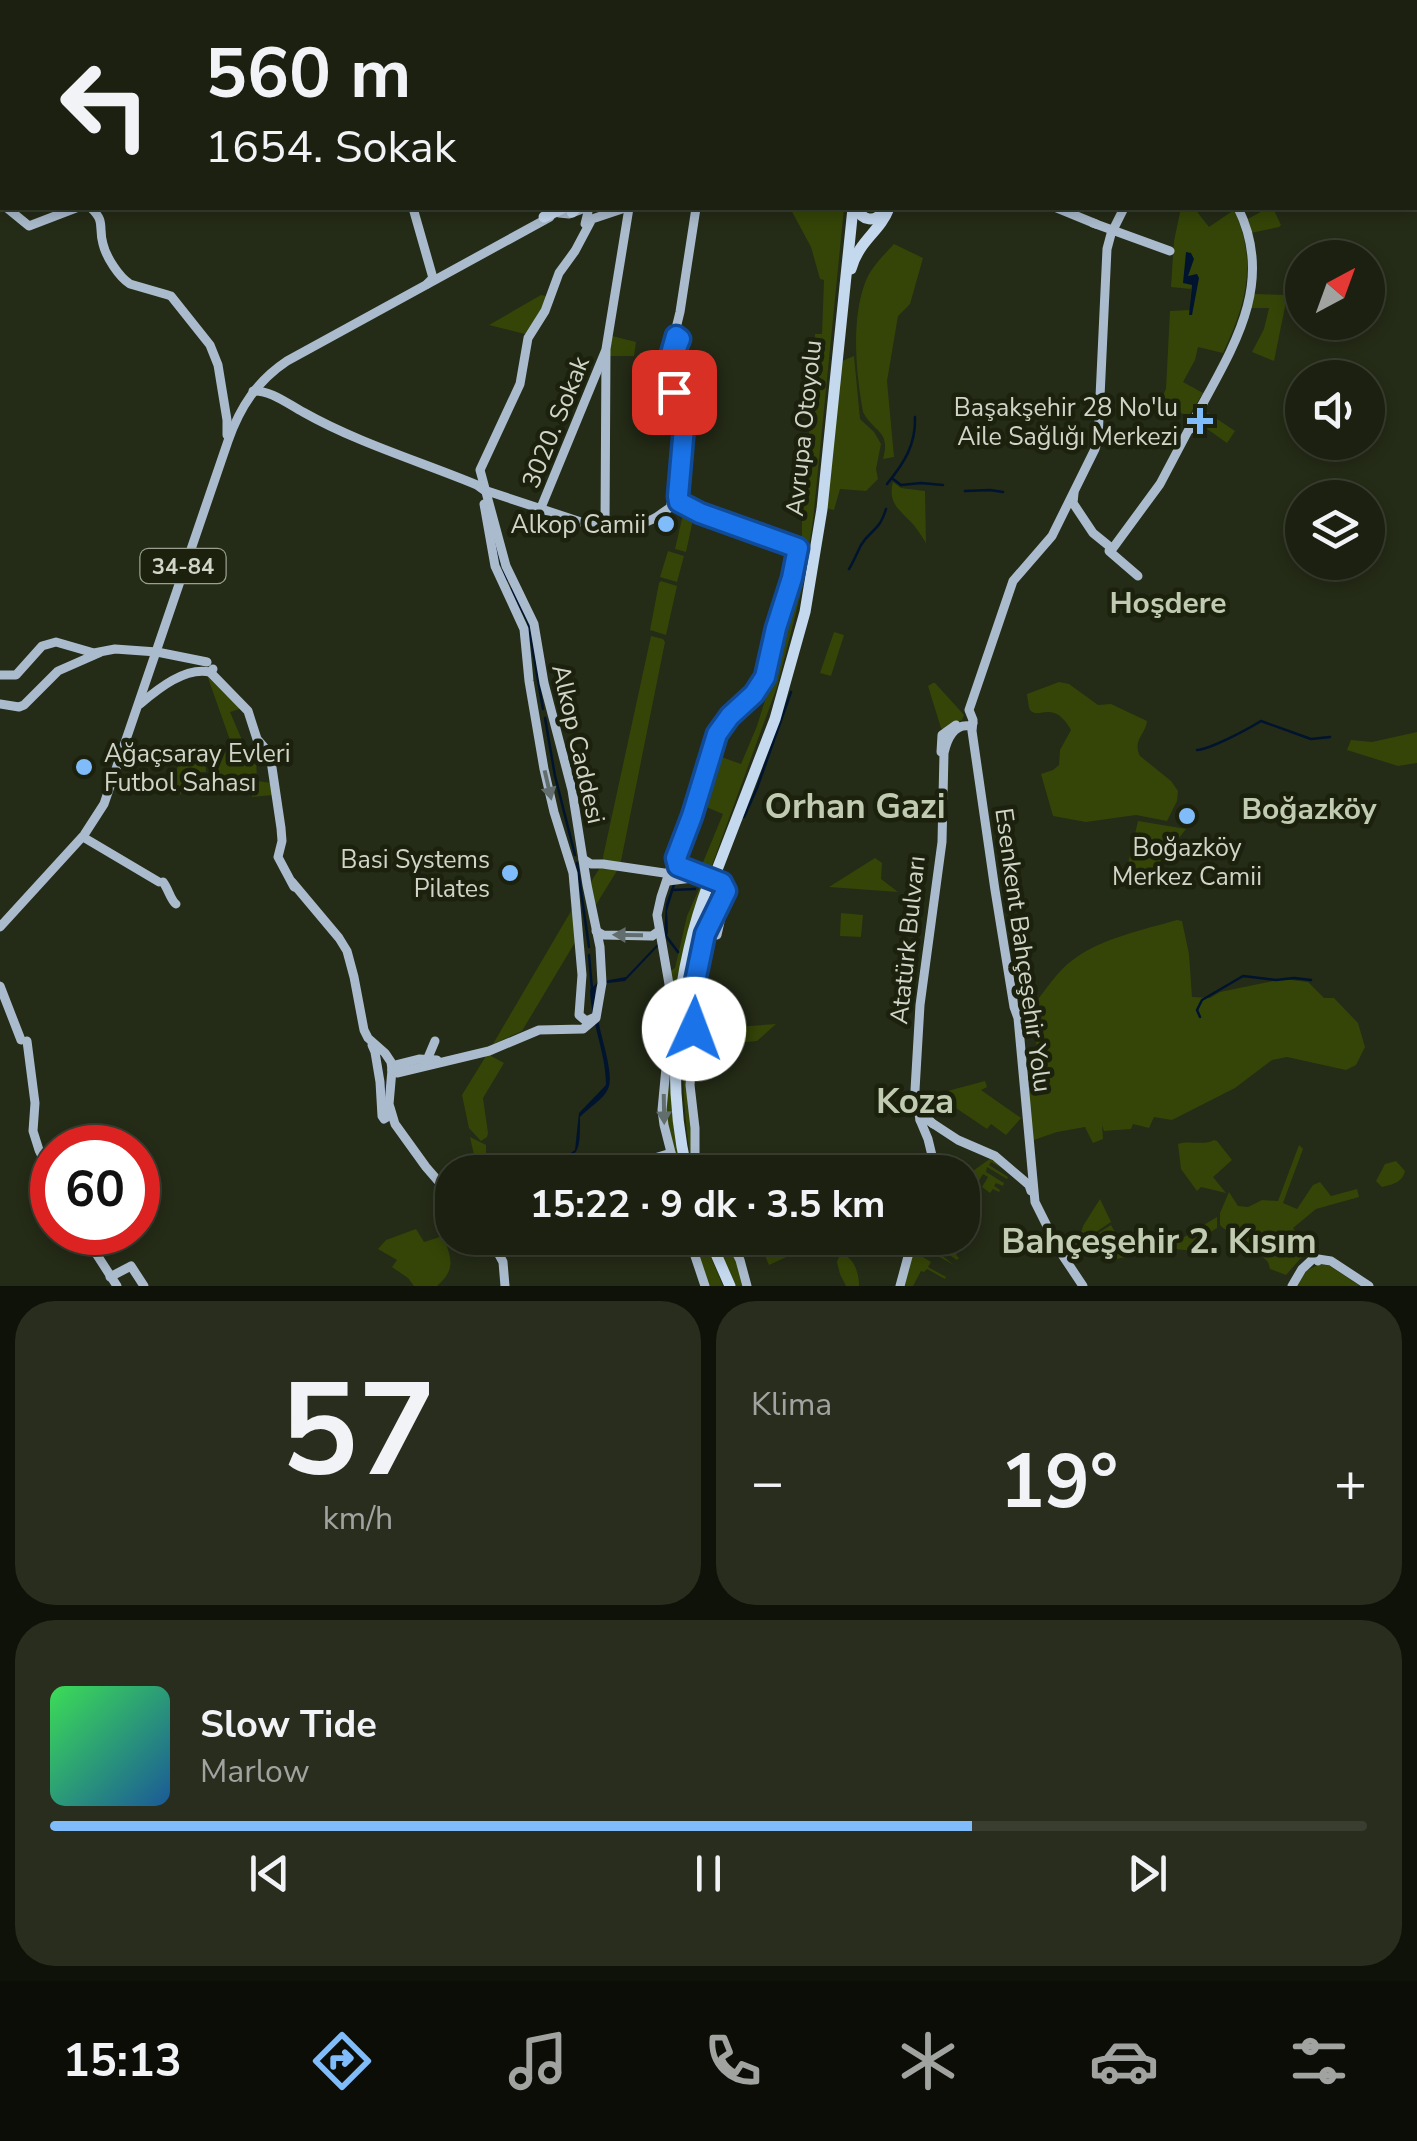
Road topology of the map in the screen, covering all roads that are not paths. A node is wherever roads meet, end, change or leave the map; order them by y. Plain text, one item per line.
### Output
1 (10, 210) edge
2 (71, 210) edge
3 (93, 210) edge
4 (412, 210) edge
5 (568, 210) edge
6 (587, 210) edge
7 (627, 210) edge
8 (696, 210) edge
9 (852, 210) edge
10 (852, 210) edge
11 (854, 210) edge
12 (885, 210) edge
13 (886, 210) edge
14 (1121, 210) edge
15 (1237, 210) edge
16 (592, 213) edge
17 (1065, 214) edge
18 (544, 218) joint
19 (582, 231) junction
20 (1112, 231) junction
21 (1168, 248) dead end
22 (573, 250) junction
23 (483, 253) junction
24 (433, 278) junction
25 (841, 327) junction
26 (606, 349) junction
27 (265, 378) junction
28 (253, 391) junction
29 (284, 400) junction
30 (231, 416) junction
31 (479, 486) junction
32 (1072, 487) junction
33 (676, 502) junction
34 (540, 510) junction
35 (1063, 512) junction
36 (605, 526) junction
37 (1111, 549) junction
38 (1007, 591) junction
39 (138, 651) junction
40 (154, 655) junction
41 (84, 656) junction
42 (206, 668) junction
43 (0, 675) edge
44 (142, 698) junction
45 (532, 699) junction
46 (550, 702) junction
47 (0, 704) edge
48 (968, 721) junction
49 (537, 727) junction
50 (556, 727) junction
51 (93, 818) junction
52 (568, 856) junction
53 (582, 857) junction
54 (600, 864) junction
55 (667, 872) junction
56 (574, 873) junction
57 (709, 878) junction
58 (586, 885) junction
59 (725, 896) junction
60 (173, 905) dead end
61 (930, 907) junction
62 (0, 925) edge
63 (659, 930) junction
64 (597, 934) junction
65 (718, 935) dead end
66 (578, 939) junction
67 (581, 962) junction
68 (602, 963) junction
69 (0, 986) edge
70 (580, 1006) junction
71 (596, 1015) junction
72 (365, 1032) junction
73 (918, 1046) junction
74 (377, 1050) junction
75 (485, 1052) junction
76 (399, 1068) junction
77 (390, 1117) junction
78 (925, 1120) junction
79 (33, 1125) edge
80 (670, 1153) joint
81 (664, 1155) edge
82 (685, 1155) edge
83 (695, 1155) edge
84 (932, 1155) edge
85 (435, 1176) edge
86 (1026, 1181) junction
87 (98, 1255) edge
88 (502, 1255) edge
89 (694, 1255) edge
90 (714, 1255) edge
91 (738, 1255) edge
92 (907, 1255) edge
93 (113, 1281) edge
94 (144, 1286) edge
95 (507, 1286) edge
96 (705, 1286) edge
97 (727, 1286) edge
98 (748, 1286) edge
99 (899, 1286) edge
100 (1081, 1286) edge
101 (1294, 1286) edge
102 (1367, 1286) edge

1 - 2 main road
3 - 30 main road
4 - 24 main road
5 - 18 highway, 34-84
5 - 23 main road, 34-84
6 - 19 main road
7 - 26 main road
8 - 33 main road
9 - 57 highway, Avrupa Otoyolu
10 - 25 highway, Avrupa Otoyolu
11 - 12 highway
13 - 25 highway
14 - 20 main road
15 - 37 main road
16 - 19 main road
16 - 22 main road
17 - 20 main road
18 - 23 main road, 34-84
19 - 22 main road
20 - 21 main road
20 - 32 main road
22 - 31 main road
23 - 24 main road, 34-84
24 - 27 main road, 34-84
24 - 30 main road, 34-84
25 - 57 highway, Avrupa Otoyolu
26 - 34 main road, 3020. Sokak
26 - 36 main road
27 - 28 main road, 34-84
27 - 29 main road
28 - 29 main road
28 - 30 main road, 34-84
29 - 31 main road
30 - 40 main road, 34-84
30 - 40 main road, 34-84
31 - 34 main road
31 - 45 main road, Alkop Caddesi
31 - 46 main road, Alkop Caddesi
32 - 35 main road
32 - 37 main road
32 - 38 main road
33 - 36 main road
33 - 55 main road
34 - 36 main road
35 - 37 main road
35 - 38 main road
38 - 48 main road
39 - 40 main road
39 - 40 main road
39 - 41 main road
40 - 42 main road
40 - 44 main road
41 - 43 main road
41 - 47 main road
42 - 44 main road
42 - 72 main road
44 - 51 main road
45 - 46 main road
45 - 49 main road, Alkop Caddesi
46 - 50 main road, Alkop Caddesi
48 - 61 main road, Atatürk Bulvarı
48 - 86 main road, Esenkent Bahçeşehir Yolu
49 - 50 main road
49 -> 52 main road, Alkop Caddesi
50 - 53 main road, Alkop Caddesi
51 - 60 main road
51 - 62 main road
51 - 62 main road
52 - 53 main road
52 - 56 main road, Alkop Caddesi
53 - 54 main road
53 - 56 main road
53 - 58 main road, Alkop Caddesi
54 - 55 main road
54 - 58 main road
55 - 57 main road
55 - 57 main road
55 - 63 main road
56 - 66 main road, Alkop Caddesi
57 - 59 main road
57 - 82 highway, Avrupa Otoyolu
58 - 64 main road, Alkop Caddesi
59 - 65 main road
59 - 83 main road
61 - 73 main road, Atatürk Bulvarı
61 - 73 main road, Atatürk Bulvarı
63 -> 64 main road
63 -> 80 main road
64 - 66 main road
64 - 68 main road, Alkop Caddesi
66 - 67 main road, Alkop Caddesi
67 - 68 main road
67 - 70 main road, Alkop Caddesi
68 - 71 main road, Alkop Caddesi
69 - 79 main road
70 - 71 main road
70 - 75 main road
71 - 75 main road
72 - 74 main road
72 - 76 main road
73 - 78 main road, Atatürk Bulvarı
74 - 76 main road
74 - 77 main road
75 - 76 main road
76 - 77 main road
77 - 85 main road
78 - 84 main road, Atatürk Bulvarı
78 - 86 main road
80 - 81 main road
86 - 100 main road, Esenkent Bahçeşehir Yolu
87 - 93 main road
88 - 95 main road
89 - 96 main road
90 - 97 highway
91 - 98 main road
92 - 99 main road
93 - 94 main road
101 - 102 main road

